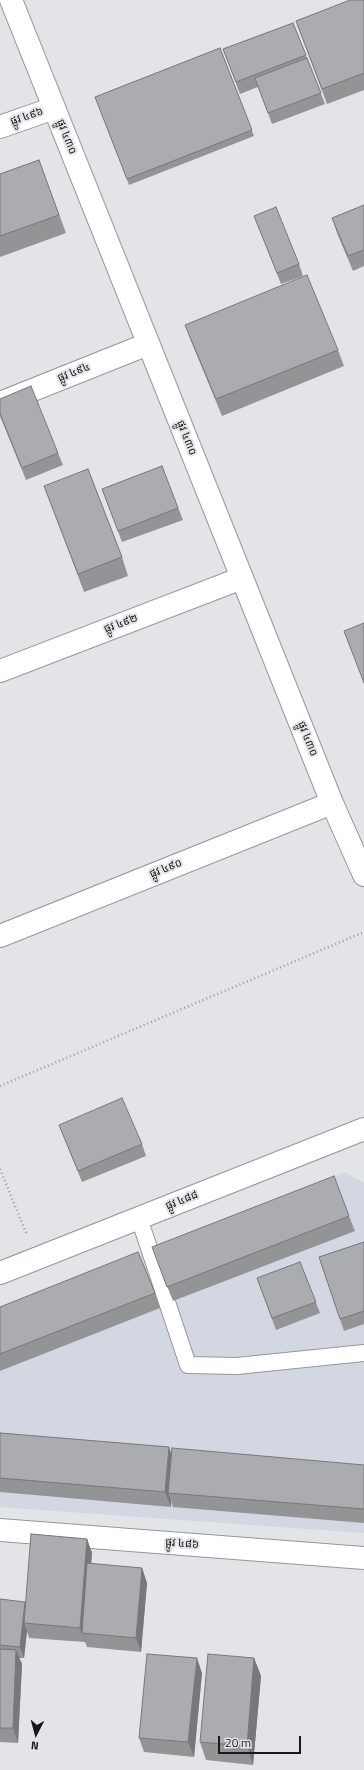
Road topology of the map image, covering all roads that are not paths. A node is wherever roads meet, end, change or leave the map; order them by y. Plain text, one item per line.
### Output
1 (11, 0) edge
2 (54, 108) junction
3 (0, 127) edge
4 (148, 344) junction
5 (0, 403) edge
6 (242, 578) junction
7 (0, 671) edge
8 (332, 803) junction
9 (364, 875) edge
10 (0, 936) edge
11 (364, 1129) edge
12 (139, 1218) junction
13 (0, 1273) edge
14 (364, 1353) edge
15 (0, 1530) edge
16 (364, 1558) edge

1 - 2 street, ផ្លូវ ៤៣០
2 - 3 street, ផ្លូវ ៤៩៦
2 - 4 street, ផ្លូវ ៤៣០
4 - 5 street, ផ្លូវ ៤៩៤
4 - 6 street, ផ្លូវ ៤៣០
6 - 7 street, ផ្លូវ ៤៩២
6 - 8 street, ផ្លូវ ៤៣០
8 - 9 street, ផ្លូវ ៤៣០
8 - 10 street, ផ្លូវ ៤៩០
11 - 12 street, ផ្លូវ ៤៨៨
12 - 13 street, ផ្លូវ ៤៨៨
12 - 14 lane
15 - 16 street, ផ្លូវ ៤៨៦

